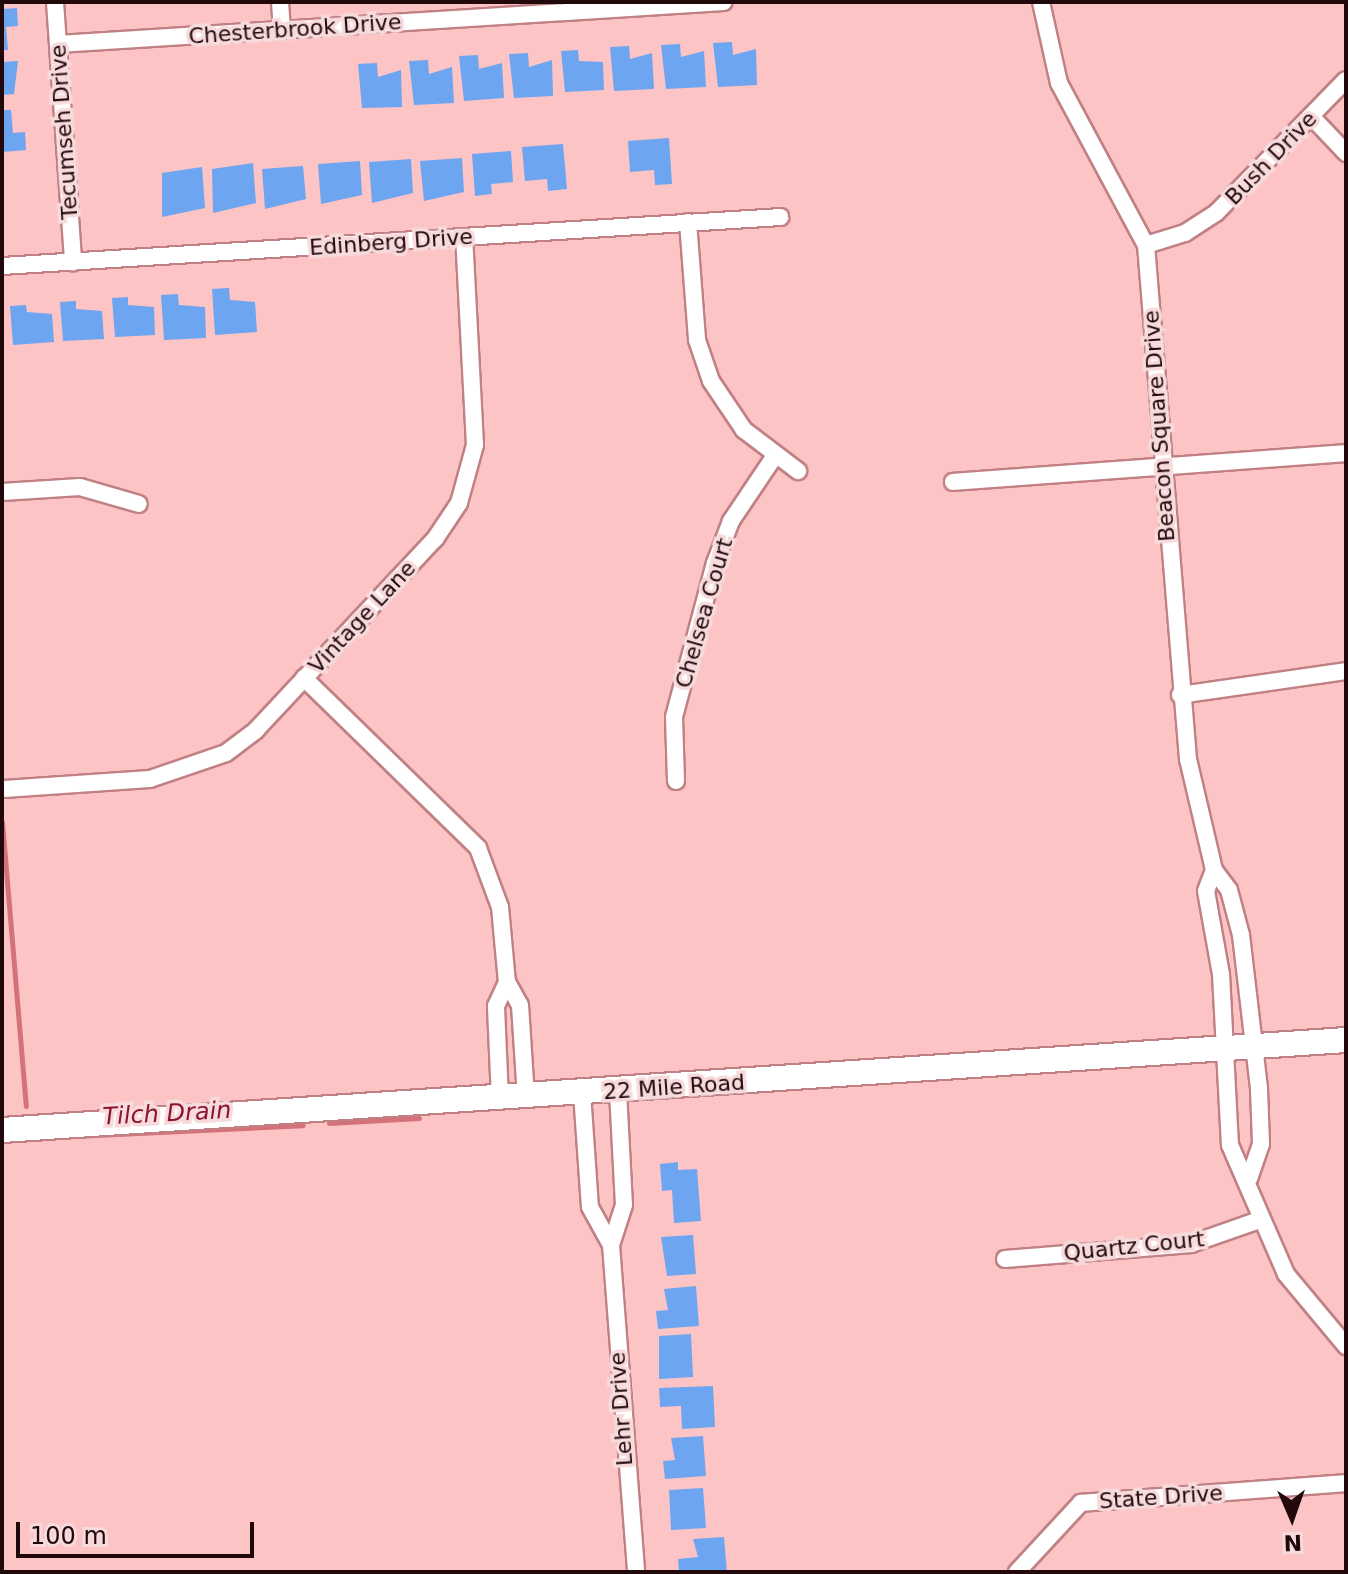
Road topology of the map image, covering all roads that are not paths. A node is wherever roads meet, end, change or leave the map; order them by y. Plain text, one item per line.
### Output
1 (55, 2) edge
2 (280, 2) edge
3 (724, 2) edge
4 (1041, 2) edge
5 (505, 9) edge
6 (282, 30) junction
7 (58, 44) junction
8 (1346, 80) edge
9 (1311, 116) junction
10 (1346, 153) edge
11 (780, 217) dead end
12 (688, 222) junction
13 (464, 237) junction
14 (1146, 245) junction
15 (73, 262) junction
16 (2, 266) edge
17 (1346, 453) edge
18 (774, 457) junction
19 (1162, 466) junction
20 (798, 471) dead end
21 (953, 482) dead end
22 (2, 492) edge
23 (139, 504) dead end
24 (1346, 671) edge
25 (304, 678) junction
26 (1180, 695) junction
27 (676, 781) dead end
28 (4, 789) edge
29 (1214, 870) junction
30 (507, 982) junction
31 (1346, 1040) edge
32 (1254, 1047) junction
33 (1224, 1049) junction
34 (618, 1091) junction
35 (582, 1093) junction
36 (526, 1097) junction
37 (500, 1099) junction
38 (2, 1130) edge
39 (1249, 1178) junction
40 (1259, 1220) junction
41 (611, 1245) junction
42 (1005, 1259) dead end
43 (1346, 1346) edge
44 (1346, 1483) edge
45 (636, 1572) edge
46 (1017, 1572) edge

1 - 7 street, Tecumseh Drive
2 - 6 street
3 - 5 street, Chesterbrook Drive
4 - 14 street, Beacon Square Drive
5 - 6 street, Chesterbrook Drive
6 - 7 street, Chesterbrook Drive
7 - 15 street, Tecumseh Drive
8 - 9 street, Bush Drive
9 - 10 street
9 - 14 street, Bush Drive
11 - 12 street, Edinberg Drive
12 - 13 street, Edinberg Drive
12 - 18 street
13 - 15 street, Edinberg Drive
13 - 25 street, Vintage Lane
14 - 19 street, Beacon Square Drive
15 - 16 street, Edinberg Drive
17 - 19 street
18 - 20 street
18 - 27 street, Chelsea Court
19 - 21 street
19 - 26 street, Beacon Square Drive
22 - 23 street
24 - 26 street
25 - 28 street, Vintage Lane
25 - 30 street
26 - 29 street, Beacon Square Drive
29 - 32 street, Beacon Square Drive
29 - 33 street, Beacon Square Drive
30 - 36 street
30 - 37 street
31 - 32 street, 22 Mile Road
32 - 33 street, 22 Mile Road
32 - 39 street, Beacon Square Drive
33 - 34 street, 22 Mile Road
33 - 39 street, Beacon Square Drive
34 - 35 street, 22 Mile Road
34 - 41 street, Lehr Drive
35 - 36 street, 22 Mile Road
35 - 41 street, Lehr Drive
36 - 37 street, 22 Mile Road
37 - 38 street, 22 Mile Road
39 - 40 street, Beacon Square Drive
40 - 42 street, Quartz Court
40 - 43 street, Beacon Square Drive
41 - 45 street, Lehr Drive
44 - 46 street, State Drive

